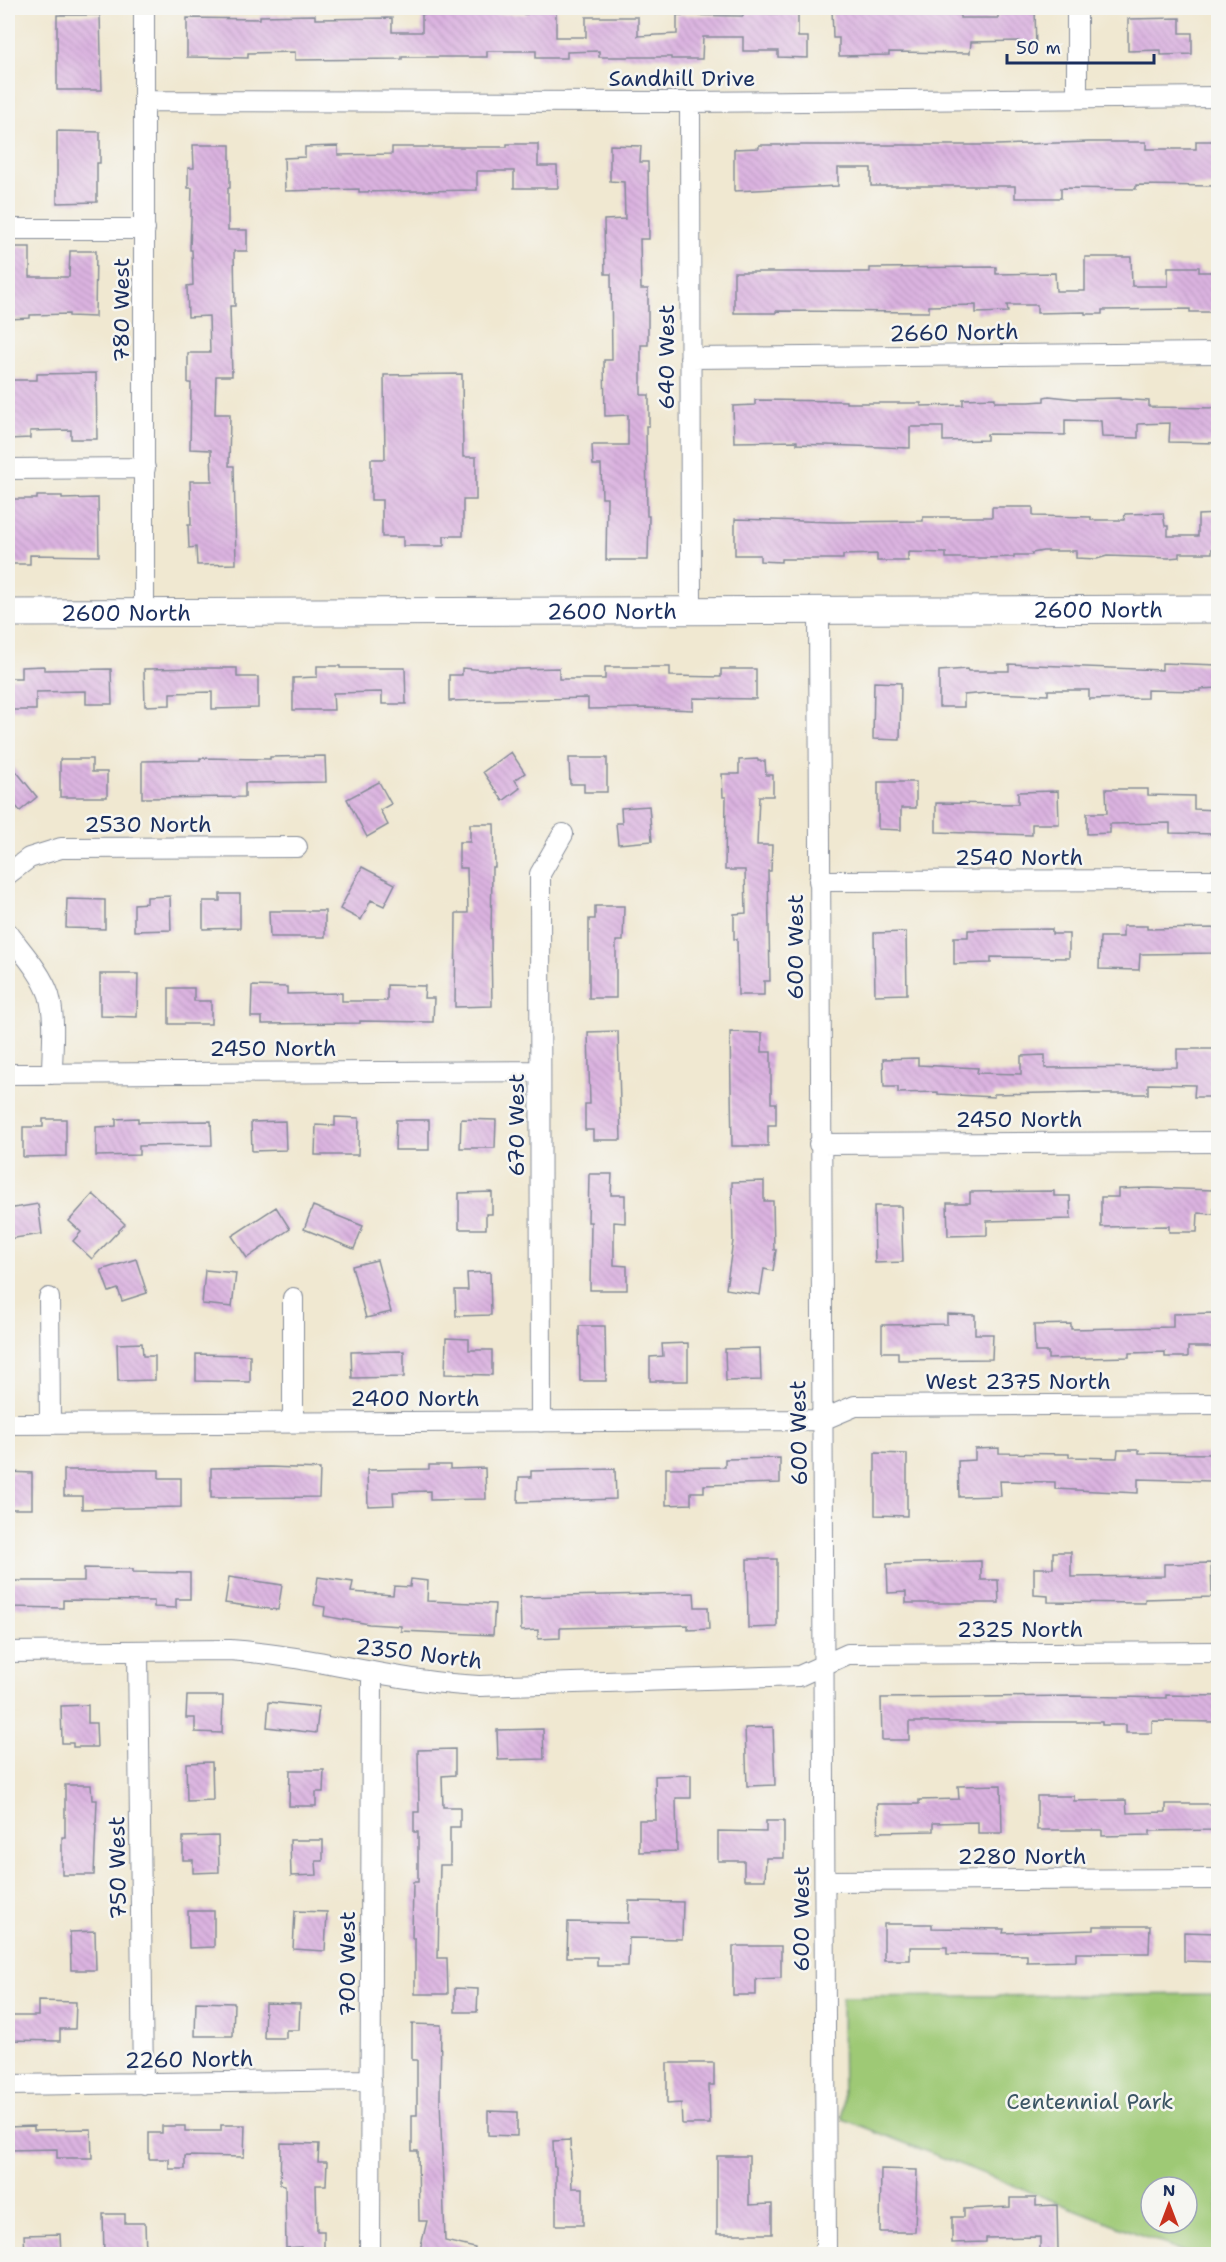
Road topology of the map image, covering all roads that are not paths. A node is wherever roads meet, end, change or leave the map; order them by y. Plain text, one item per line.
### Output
1 (144, 8) edge
2 (1077, 8) edge
3 (1218, 97) edge
4 (1077, 98) junction
5 (145, 101) junction
6 (690, 102) junction
7 (8, 229) edge
8 (146, 229) junction
9 (1218, 353) edge
10 (690, 358) junction
11 (145, 468) junction
12 (8, 469) edge
13 (1218, 609) edge
14 (819, 611) junction
15 (691, 612) junction
16 (144, 613) junction
17 (8, 614) edge
18 (563, 834) dead end
19 (297, 847) dead end
20 (8, 874) edge
21 (1218, 880) edge
22 (819, 881) junction
23 (8, 933) edge
24 (540, 1071) junction
25 (8, 1074) edge
26 (52, 1074) junction
27 (1218, 1142) edge
28 (819, 1144) junction
29 (49, 1298) dead end
30 (292, 1298) dead end
31 (1218, 1404) edge
32 (822, 1420) junction
33 (293, 1422) junction
34 (541, 1422) junction
35 (50, 1423) junction
36 (8, 1424) edge
37 (8, 1652) edge
38 (138, 1652) junction
39 (1218, 1652) edge
40 (824, 1665) junction
41 (372, 1673) junction
42 (1218, 1879) edge
43 (825, 1881) junction
44 (371, 2080) junction
45 (143, 2084) junction
46 (8, 2085) edge
47 (370, 2254) edge
48 (826, 2254) edge

1 - 5 street, 780 West
2 - 4 street
3 - 4 street, Sandhill Drive
4 - 6 street, Sandhill Drive
5 - 6 street, Sandhill Drive
5 - 8 street, 780 West
6 - 10 street, 640 West
7 - 8 street
8 - 11 street, 780 West
9 - 10 street, 2660 North
10 - 15 street, 640 West
11 - 12 street
11 - 16 street, 780 West
13 - 14 street, 2600 North
14 - 15 street, 2600 North
14 - 22 street, 600 West
15 - 16 street, 2600 North
16 - 17 street, 2600 North
18 - 24 street, 670 West
19 - 20 street, 2530 North
21 - 22 street, 2540 North
22 - 28 street, 600 West
23 - 26 street
24 - 26 street, 2450 North
24 - 34 street, 670 West
25 - 26 street, 2450 North
27 - 28 street, 2450 North
28 - 32 street, 600 West
29 - 35 street
30 - 33 street
31 - 32 street, West 2375 North
32 - 34 street, 2400 North
32 - 40 street, 600 West
33 - 34 street, 2400 North
33 - 35 street, 2400 North
35 - 36 street, 2400 North
37 - 38 street, 2350 North
38 - 41 street, 2350 North
38 - 45 street, 750 West
39 - 40 street, 2325 North
40 - 41 street, 2350 North
40 - 43 street, 600 West
41 - 44 street, 700 West
42 - 43 street, 2280 North
43 - 48 street, 600 West
44 - 45 street, 2260 North
44 - 47 street, 700 West
45 - 46 street, 2260 North

